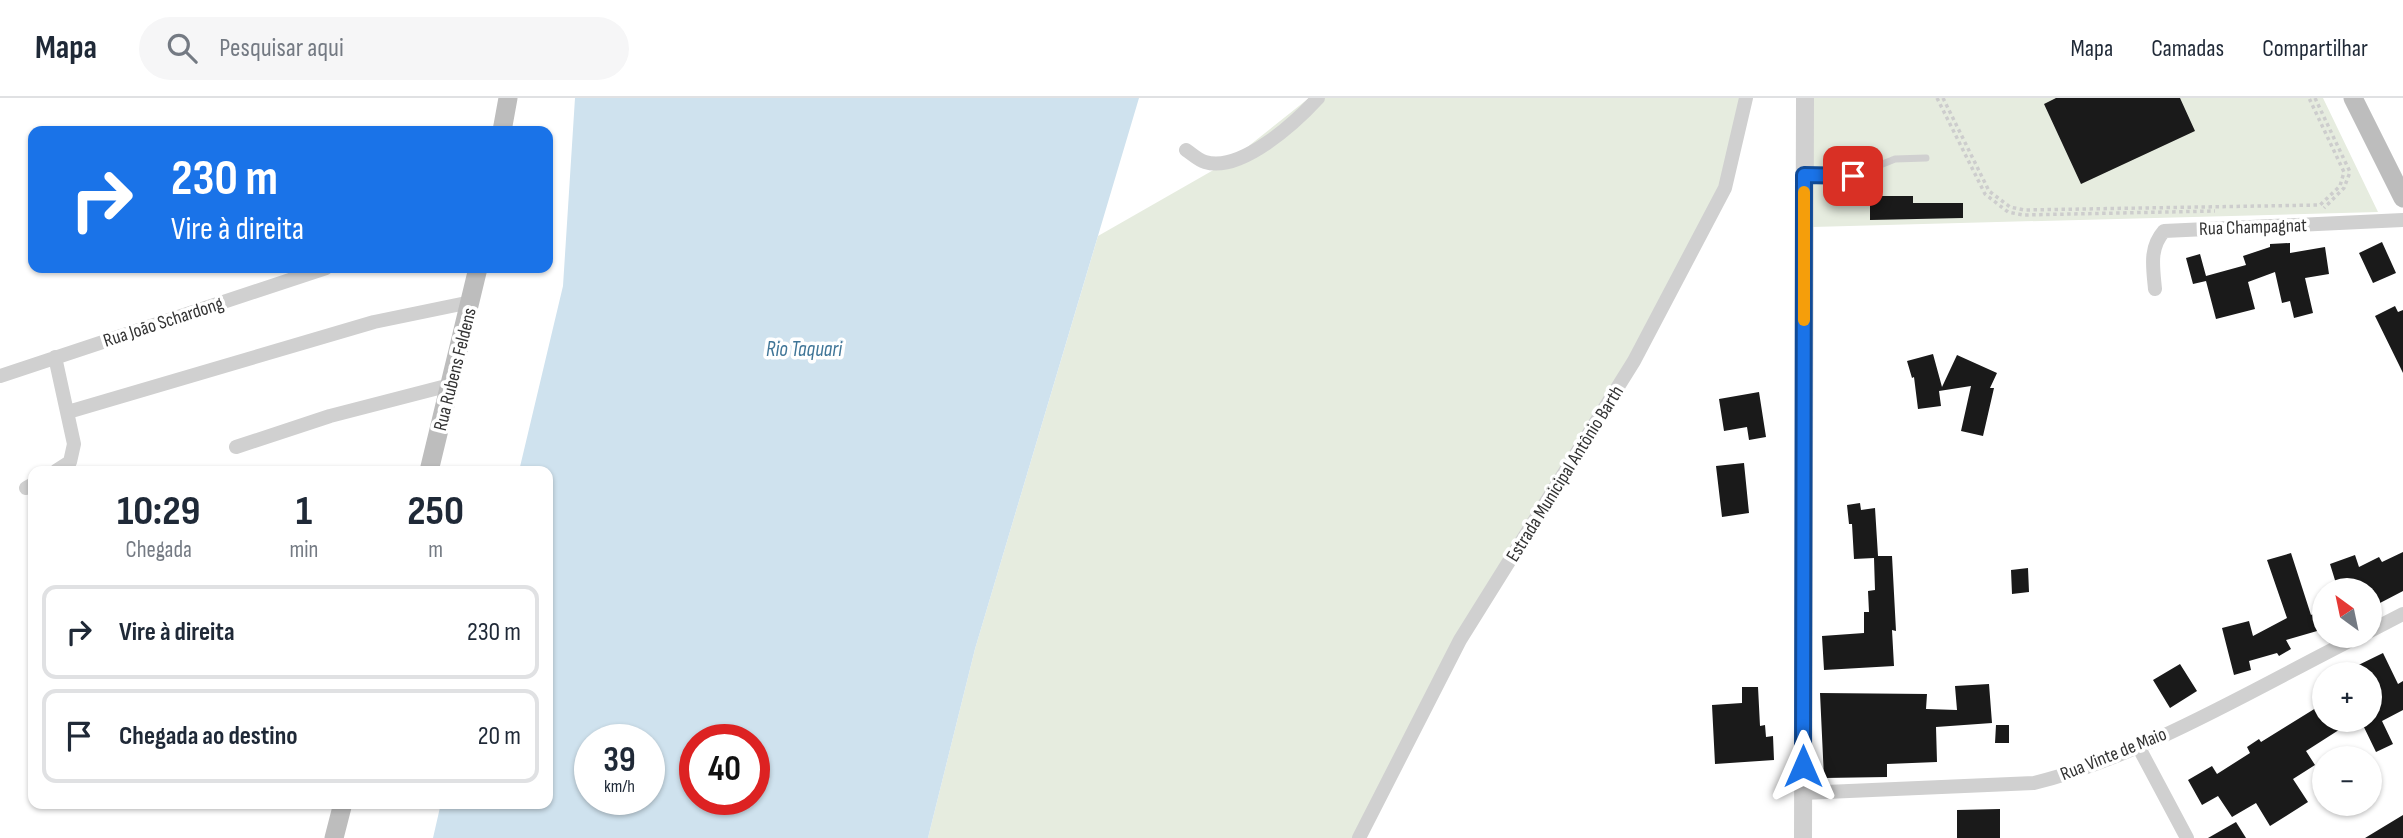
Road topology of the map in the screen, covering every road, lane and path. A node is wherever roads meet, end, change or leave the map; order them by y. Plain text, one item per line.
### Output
1 (508, 98) edge
2 (1318, 98) edge
3 (1746, 98) edge
4 (1805, 98) edge
5 (1937, 98) edge
6 (1943, 98) edge
7 (2309, 98) edge
8 (2315, 98) edge
9 (2353, 98) edge
10 (503, 126) edge
11 (1186, 150) dead end
12 (1926, 158) dead end
13 (1804, 175) junction
14 (2400, 187) edge
15 (2403, 220) edge
16 (311, 273) edge
17 (477, 273) edge
18 (2155, 289) dead end
19 (471, 302) junction
20 (55, 357) junction
21 (0, 376) edge
22 (450, 385) junction
23 (68, 412) junction
24 (236, 447) dead end
25 (63, 466) edge
26 (430, 466) edge
27 (2402, 618) edge
28 (2382, 626) edge
29 (2335, 648) edge
30 (2138, 746) junction
31 (1803, 793) junction
32 (341, 809) edge
33 (334, 838) edge
34 (1359, 838) edge
35 (1803, 838) edge
36 (2187, 838) edge

1 - 10 main road
2 - 11 street
3 - 34 street, Estrada Municipal Antônio Barth
4 - 13 street
5 - 8 path
6 - 7 path
9 - 14 main road
12 - 13 lane
13 - 31 street
15 - 18 street, Rua Champagnat
16 - 20 street, Rua João Schardong
17 - 19 main road, Rua Rubens Feldens
19 - 22 main road, Rua Rubens Feldens
19 - 23 street
20 - 21 street, Rua João Schardong
20 - 23 street
22 - 24 street
22 - 26 main road, Rua Rubens Feldens
23 - 25 street
27 - 28 street
29 - 30 street, Rua Vinte de Maio
30 - 31 street, Rua Vinte de Maio
30 - 36 street
31 - 35 street
32 - 33 main road

